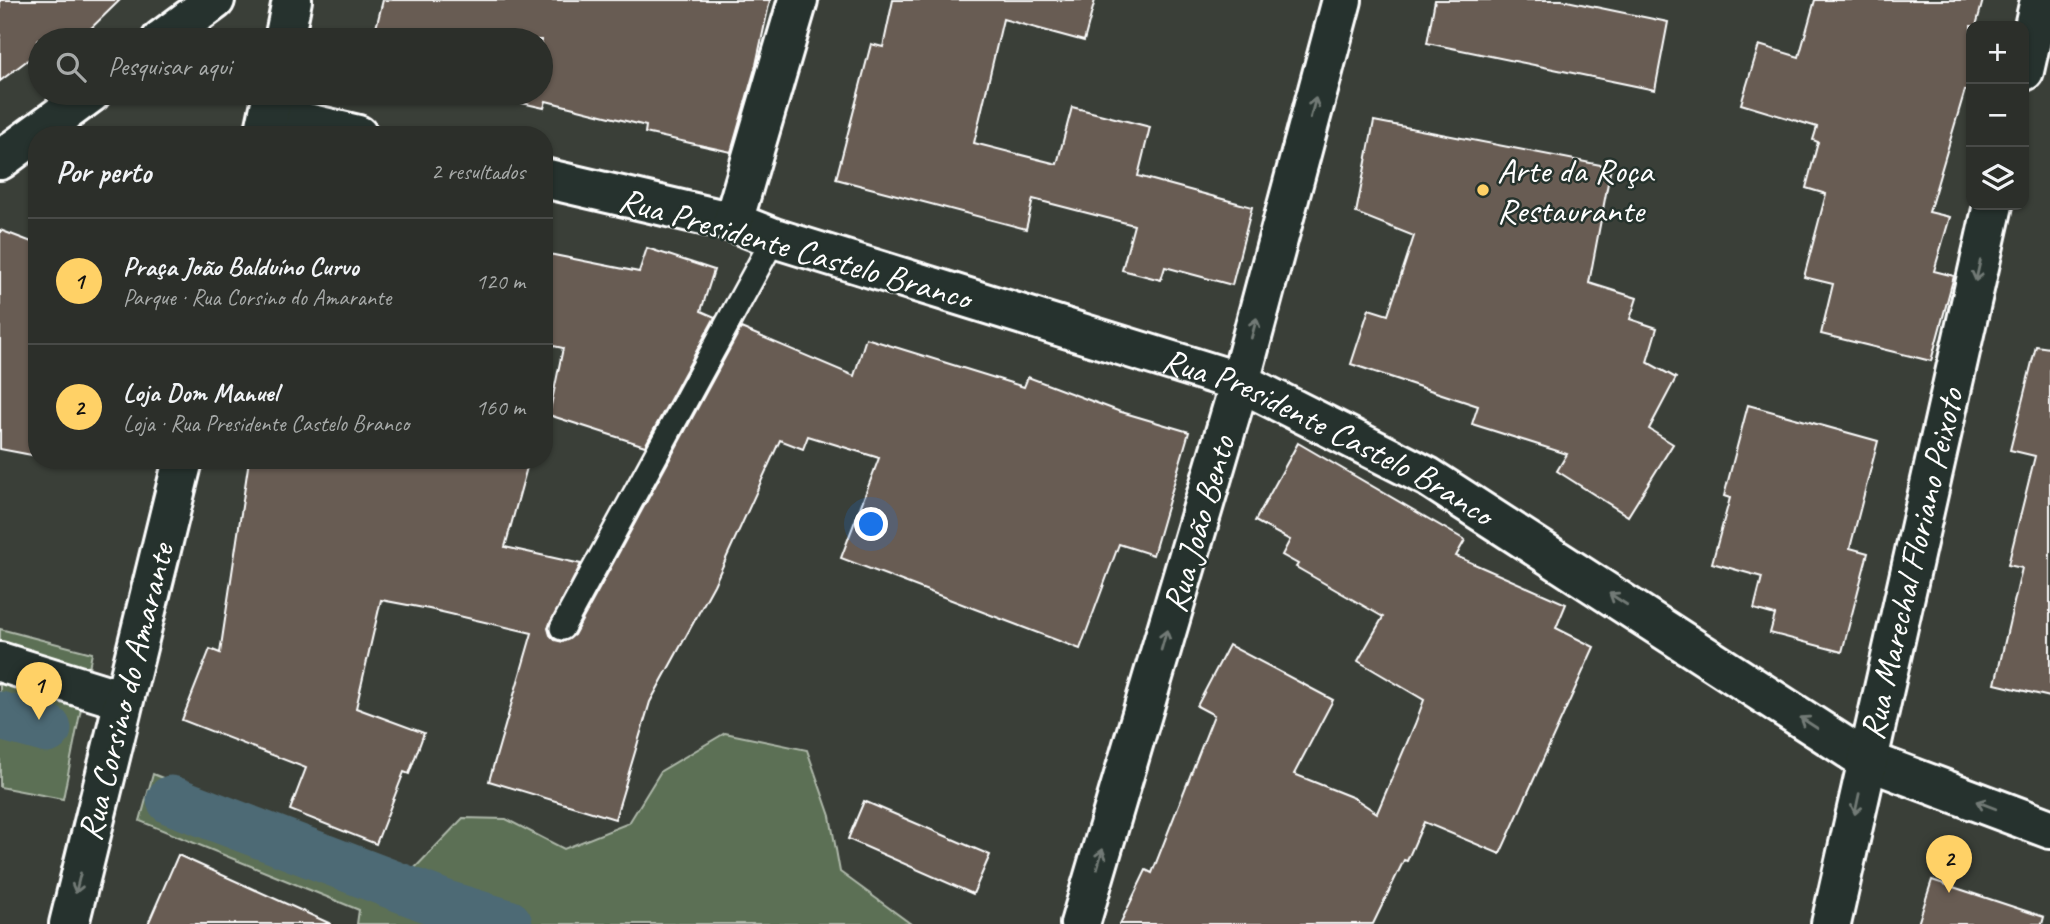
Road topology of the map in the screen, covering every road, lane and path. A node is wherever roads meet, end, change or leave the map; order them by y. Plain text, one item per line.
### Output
1 (215, 0) edge
2 (291, 0) edge
3 (798, 0) edge
4 (1342, 0) edge
5 (2040, 0) edge
6 (177, 28) edge
7 (286, 28) edge
8 (2029, 49) edge
9 (75, 105) edge
10 (268, 114) edge
11 (46, 126) edge
12 (319, 126) edge
13 (28, 139) edge
14 (0, 160) edge
15 (553, 180) edge
16 (1992, 210) edge
17 (733, 222) junction
18 (775, 238) junction
19 (1240, 382) junction
20 (181, 469) edge
21 (562, 628) dead end
22 (0, 662) edge
23 (123, 700) junction
24 (1866, 760) junction
25 (2050, 829) edge
26 (69, 924) edge
27 (1080, 924) edge
28 (1830, 924) edge

1 - 6 street
2 - 7 street
3 - 17 street
19 -> 4 street, Rua João Bento
5 - 8 street
9 - 11 street
10 - 12 street
13 - 14 street
15 - 17 street, Rua Presidente Castelo Branco
16 -> 24 street, Rua Marechal Floriano Peixoto
17 - 18 street, Rua Presidente Castelo Branco
18 - 19 street, Rua Presidente Castelo Branco
18 - 21 lane
24 -> 19 street, Rua Presidente Castelo Branco
27 -> 19 street, Rua João Bento
20 - 23 street, Rua Corsino do Amarante
22 - 23 street
23 -> 26 street, Rua Corsino do Amarante
25 -> 24 street, Rua Presidente Castelo Branco
24 -> 28 street, Rua Marechal Floriano Peixoto

